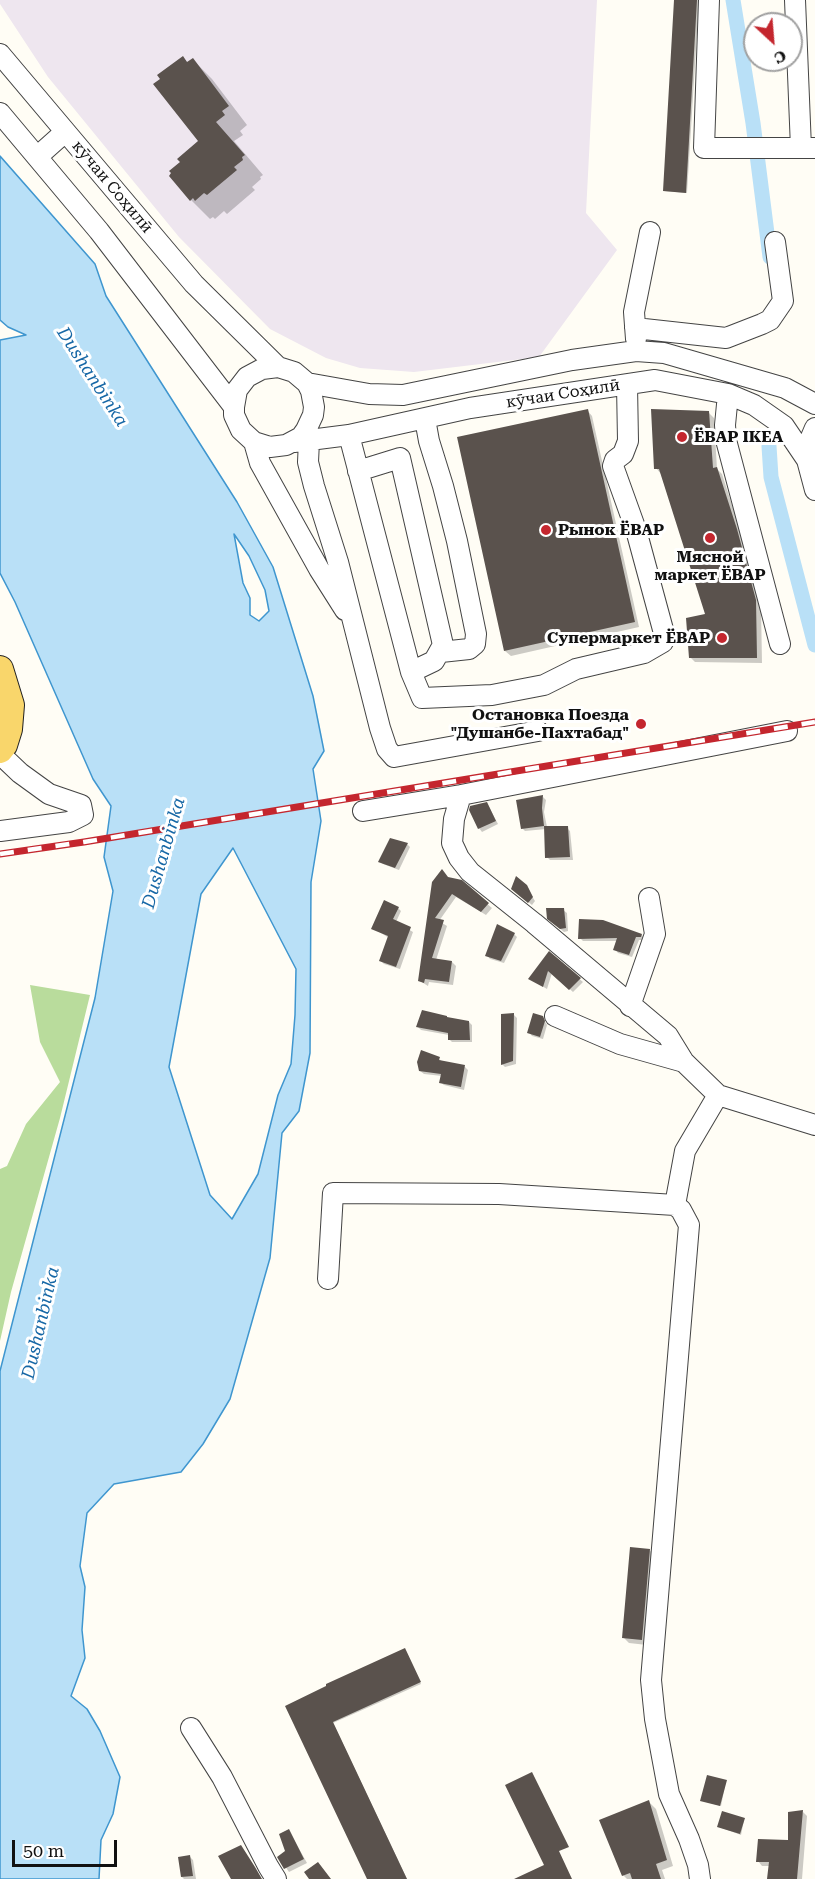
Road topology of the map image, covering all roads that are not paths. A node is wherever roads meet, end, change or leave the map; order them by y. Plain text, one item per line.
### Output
1 (708, 0) edge
2 (795, 0) edge
3 (0, 54) edge
4 (0, 113) edge
5 (65, 132) junction
6 (808, 148) edge
7 (38, 157) junction
8 (650, 232) dead end
9 (775, 242) dead end
10 (635, 328) junction
11 (636, 351) junction
12 (278, 367) junction
13 (307, 383) junction
14 (627, 385) junction
15 (728, 394) junction
16 (815, 404) edge
17 (234, 407) junction
18 (425, 419) junction
19 (815, 428) edge
20 (349, 435) junction
21 (302, 441) junction
22 (254, 442) junction
23 (432, 449) junction
24 (400, 458) junction
25 (807, 460) junction
26 (358, 471) junction
27 (815, 490) edge
28 (355, 626) junction
29 (780, 644) dead end
30 (441, 652) junction
31 (0, 669) edge
32 (411, 672) junction
33 (538, 731) dead end
34 (787, 731) dead end
35 (0, 752) edge
36 (462, 795) junction
37 (363, 811) dead end
38 (0, 831) edge
39 (650, 898) dead end
40 (630, 1006) junction
41 (555, 1016) dead end
42 (684, 1062) junction
43 (718, 1095) junction
44 (815, 1125) edge
45 (675, 1204) junction
46 (327, 1279) dead end
47 (191, 1728) dead end
48 (276, 1879) edge
49 (700, 1879) edge

1 - 6 street
2 - 6 street
3 - 5 street, кӯчаи Соҳилӣ
4 - 7 street
5 - 7 street
5 - 12 street, кӯчаи Соҳилӣ
7 - 17 street
8 - 10 street
9 - 10 street
10 - 11 street
11 - 13 street, кӯчаи Соҳилӣ
11 - 16 street, кӯчаи Соҳилӣ
12 - 13 street, кӯчаи Соҳилӣ
12 - 17 street
13 - 21 street
14 - 15 street, кӯчаи Соҳилӣ
14 - 18 street, кӯчаи Соҳилӣ
14 - 32 street
15 - 25 street, кӯчаи Соҳилӣ
15 - 29 street
17 - 22 street
18 - 20 street, кӯчаи Соҳилӣ
18 - 23 street
19 - 25 street
20 - 21 street, кӯчаи Соҳилӣ
20 - 26 street
21 - 22 street, кӯчаи Соҳилӣ
21 - 28 street
22 - 28 street
23 - 24 street
23 - 30 street
24 - 26 street
24 - 30 street
25 - 27 street
26 - 32 street
28 - 33 street
30 - 32 street
31 - 35 main road
34 - 36 street
35 - 38 street
36 - 37 street
36 - 40 street
39 - 40 street
40 - 42 street
41 - 42 street
42 - 43 street
43 - 44 street
43 - 45 street
45 - 46 street
45 - 49 street
47 - 48 street

